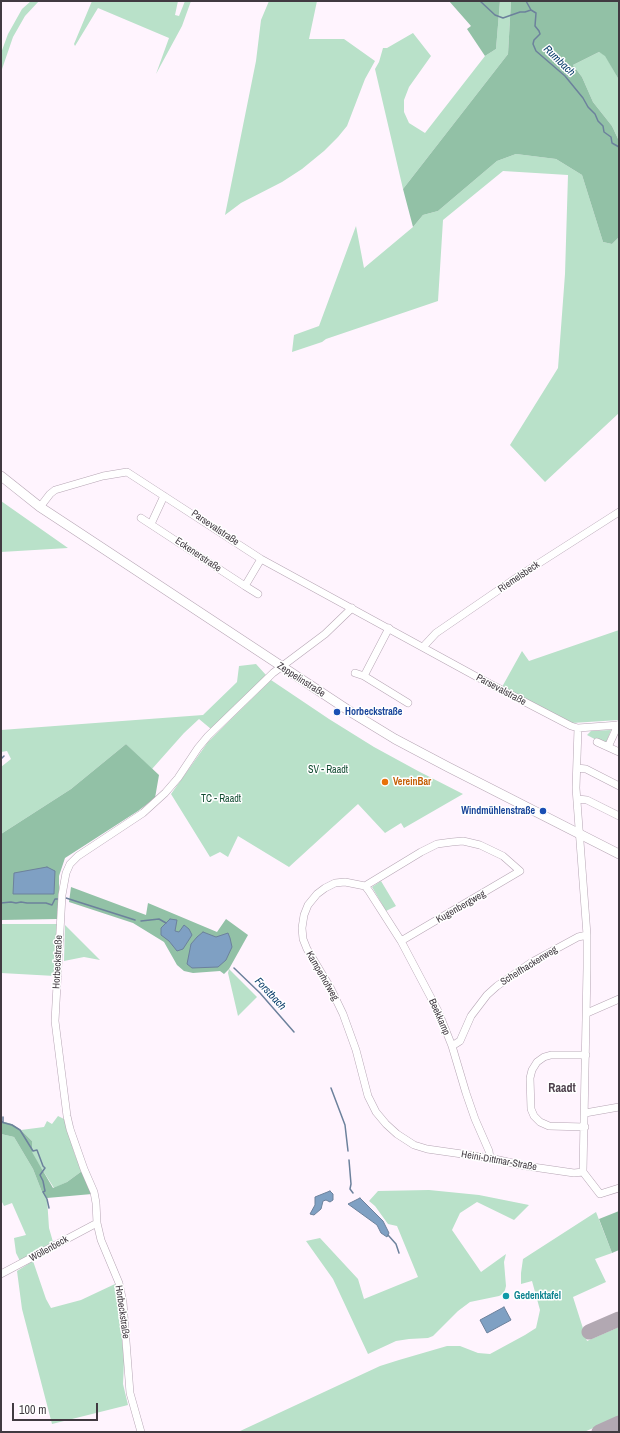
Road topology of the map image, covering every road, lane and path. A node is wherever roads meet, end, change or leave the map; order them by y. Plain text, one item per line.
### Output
1 (1, 476) edge
2 (164, 496) junction
3 (40, 507) junction
4 (619, 512) edge
5 (141, 518) dead end
6 (151, 524) junction
7 (261, 559) junction
8 (244, 586) junction
9 (258, 594) dead end
10 (352, 608) junction
11 (389, 628) junction
12 (423, 646) junction
13 (281, 667) junction
14 (355, 673) dead end
15 (364, 676) junction
16 (408, 703) dead end
17 (618, 725) edge
18 (578, 728) junction
19 (597, 742) dead end
20 (608, 747) junction
21 (619, 752) edge
22 (577, 768) junction
23 (619, 786) edge
24 (578, 799) junction
25 (619, 816) edge
26 (579, 834) junction
27 (619, 854) edge
28 (365, 886) junction
29 (586, 935) junction
30 (401, 941) junction
31 (619, 999) edge
32 (587, 1013) junction
33 (452, 1046) junction
34 (586, 1055) junction
35 (619, 1107) edge
36 (585, 1113) junction
37 (585, 1127) junction
38 (414, 1145) joint
39 (490, 1158) junction
40 (584, 1172) junction
41 (619, 1188) edge
42 (97, 1223) junction
43 (1, 1274) edge
44 (141, 1432) edge

1 - 3 main road, Zeppelinstraße
2 - 3 street, Parsevalstraße
2 - 6 street
2 - 7 street, Parsevalstraße
3 - 13 main road, Zeppelinstraße
4 - 12 street, Riemelsbeck
5 - 6 street, Eckenerstraße
6 - 8 street, Eckenerstraße
7 - 8 street
7 - 10 street, Parsevalstraße
8 - 9 street, Eckenerstraße
10 - 11 street, Parsevalstraße
10 - 13 street, Horbeckstraße
11 - 12 street, Parsevalstraße
11 - 15 street
12 - 18 street, Parsevalstraße
13 - 26 main road, Zeppelinstraße
13 - 42 street, Horbeckstraße
14 - 15 street
15 - 16 street
17 - 18 street, Parsevalstraße
17 - 20 street
18 - 22 street
19 - 20 street
20 - 21 street
22 - 23 street
22 - 24 street
24 - 25 street
24 - 26 street
26 - 27 main road, Zeppelinstraße
26 - 29 street
28 - 30 street, Beekkamp
28 - 30 street, Kugenbergweg
28 - 38 street, Kamperhofweg
29 - 32 street
29 - 33 street, Scheifhackenweg
30 - 33 street, Beekkamp
31 - 32 street
32 - 34 street
33 - 39 street, Beekkamp
34 - 36 street
34 - 37 street
35 - 36 street
36 - 37 street
37 - 40 street
38 - 39 street, Heini-Dittmar-Straße
39 - 40 street, Heini-Dittmar-Straße
40 - 41 street
42 - 43 street, Wöllenbeck
42 - 44 street, Horbeckstraße

